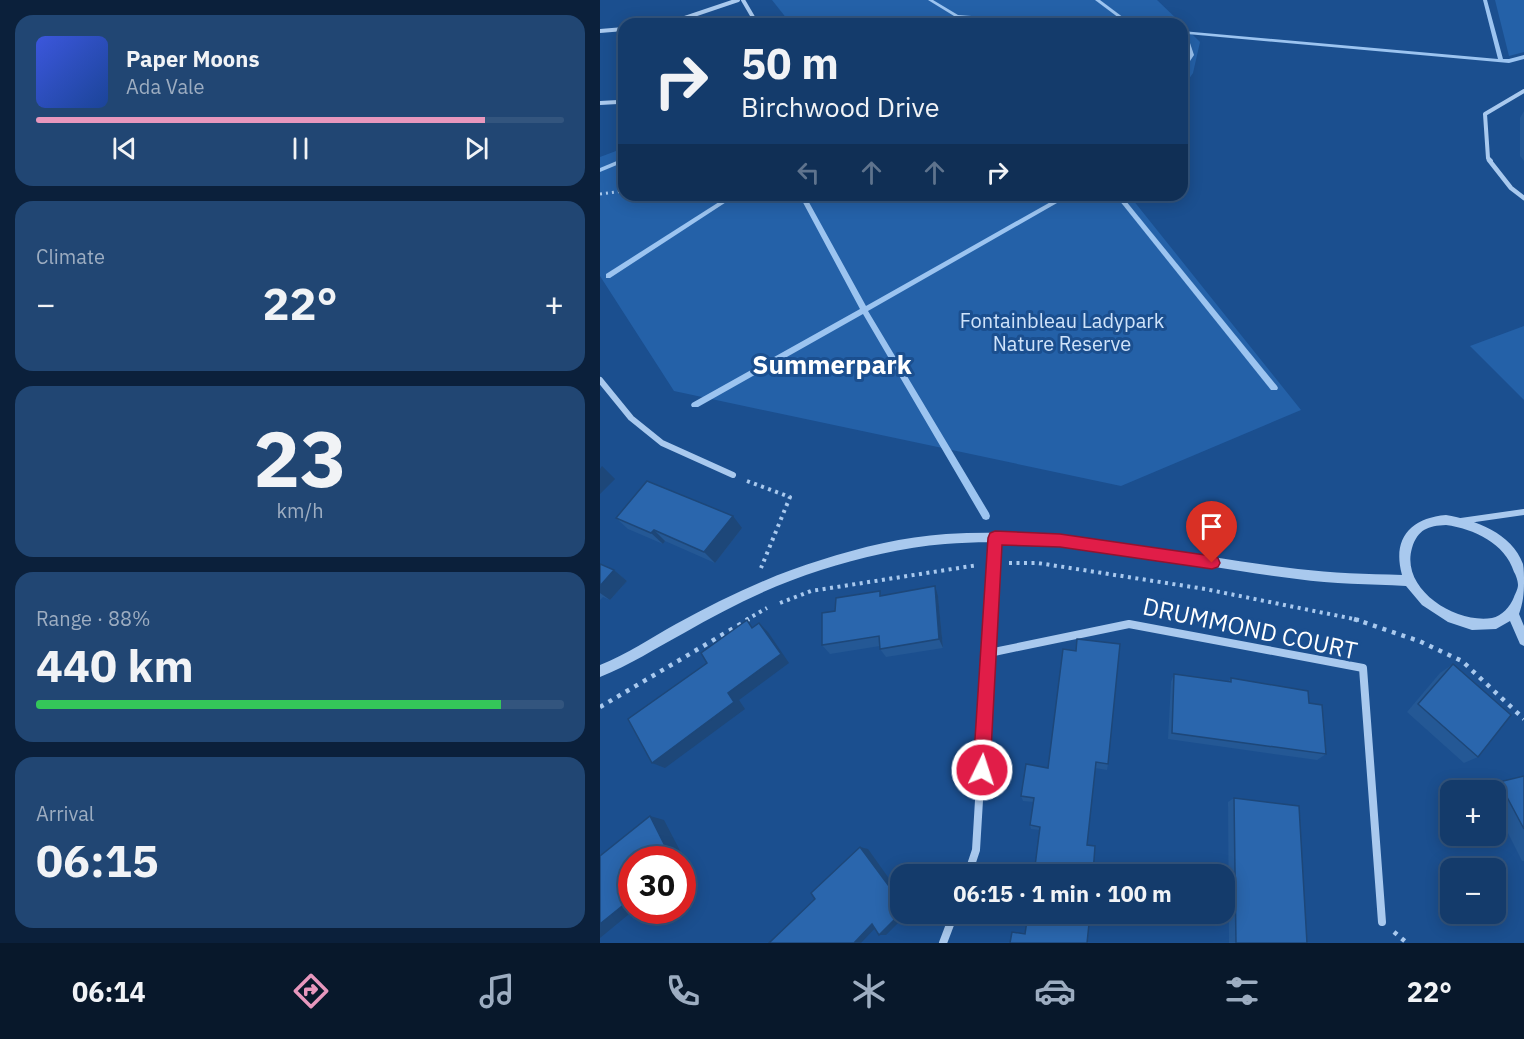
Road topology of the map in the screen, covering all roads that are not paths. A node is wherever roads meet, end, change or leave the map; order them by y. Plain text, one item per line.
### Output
1 (740, 0) edge
2 (685, 18) edge
3 (753, 18) edge
4 (618, 30) edge
5 (600, 31) edge
6 (1524, 91) edge
7 (618, 102) dead end
8 (600, 103) edge
9 (1524, 198) edge
10 (600, 381) edge
11 (733, 475) road end
12 (1524, 512) edge
13 (1458, 521) junction
14 (995, 538) junction
15 (1409, 581) junction
16 (1524, 586) edge
17 (1513, 615) junction
18 (1524, 640) edge
19 (989, 653) junction
20 (600, 671) edge
21 (971, 864) edge
22 (1383, 922) dead end
23 (950, 924) edge
24 (943, 943) edge

1 - 2 street
1 - 3 street
4 - 5 street
6 - 9 street
7 - 8 street
10 - 11 street
12 - 13 street
13 - 15 street
13 - 16 street
14 - 15 street
14 - 19 street
14 - 20 street
15 - 17 street
16 - 17 street
17 - 18 street
19 - 21 street
19 - 22 street, DRUMMOND COURT
23 - 24 street

